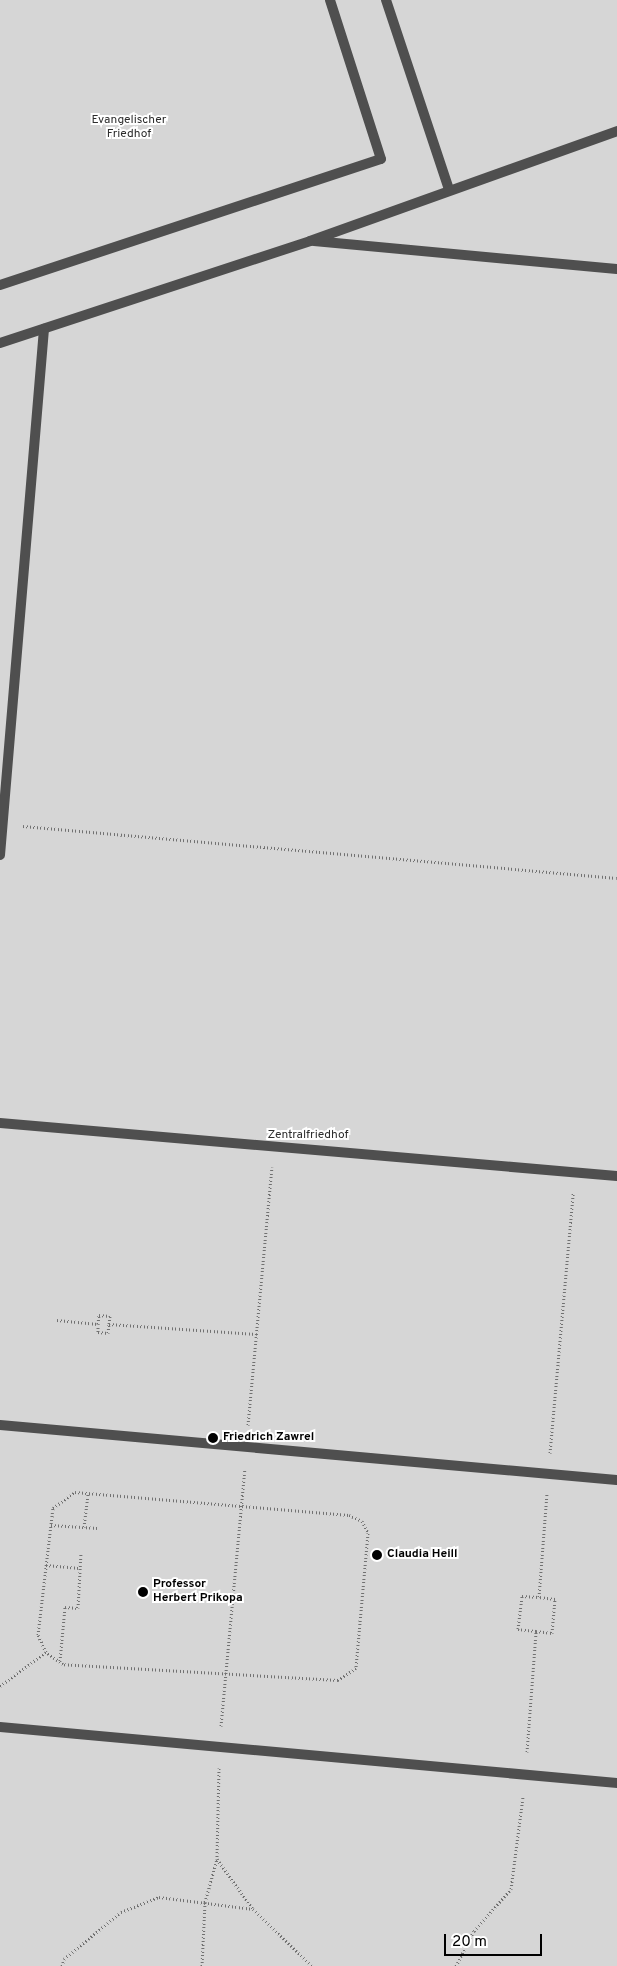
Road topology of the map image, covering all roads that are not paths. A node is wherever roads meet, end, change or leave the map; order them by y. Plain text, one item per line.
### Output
1 (330, 0) edge
2 (386, 0) edge
3 (617, 131) edge
4 (449, 189) junction
5 (310, 241) junction
6 (617, 269) edge
7 (0, 285) edge
8 (44, 329) junction
9 (0, 343) edge
10 (0, 855) edge
11 (0, 1123) edge
12 (617, 1176) edge
13 (0, 1425) edge
14 (617, 1480) edge
15 (0, 1728) edge
16 (617, 1783) edge

1 - 7 lane
2 - 4 lane
3 - 4 lane
4 - 5 lane
5 - 6 lane
5 - 8 lane
8 - 9 lane
8 - 10 lane
11 - 12 lane
13 - 14 lane
15 - 16 lane

